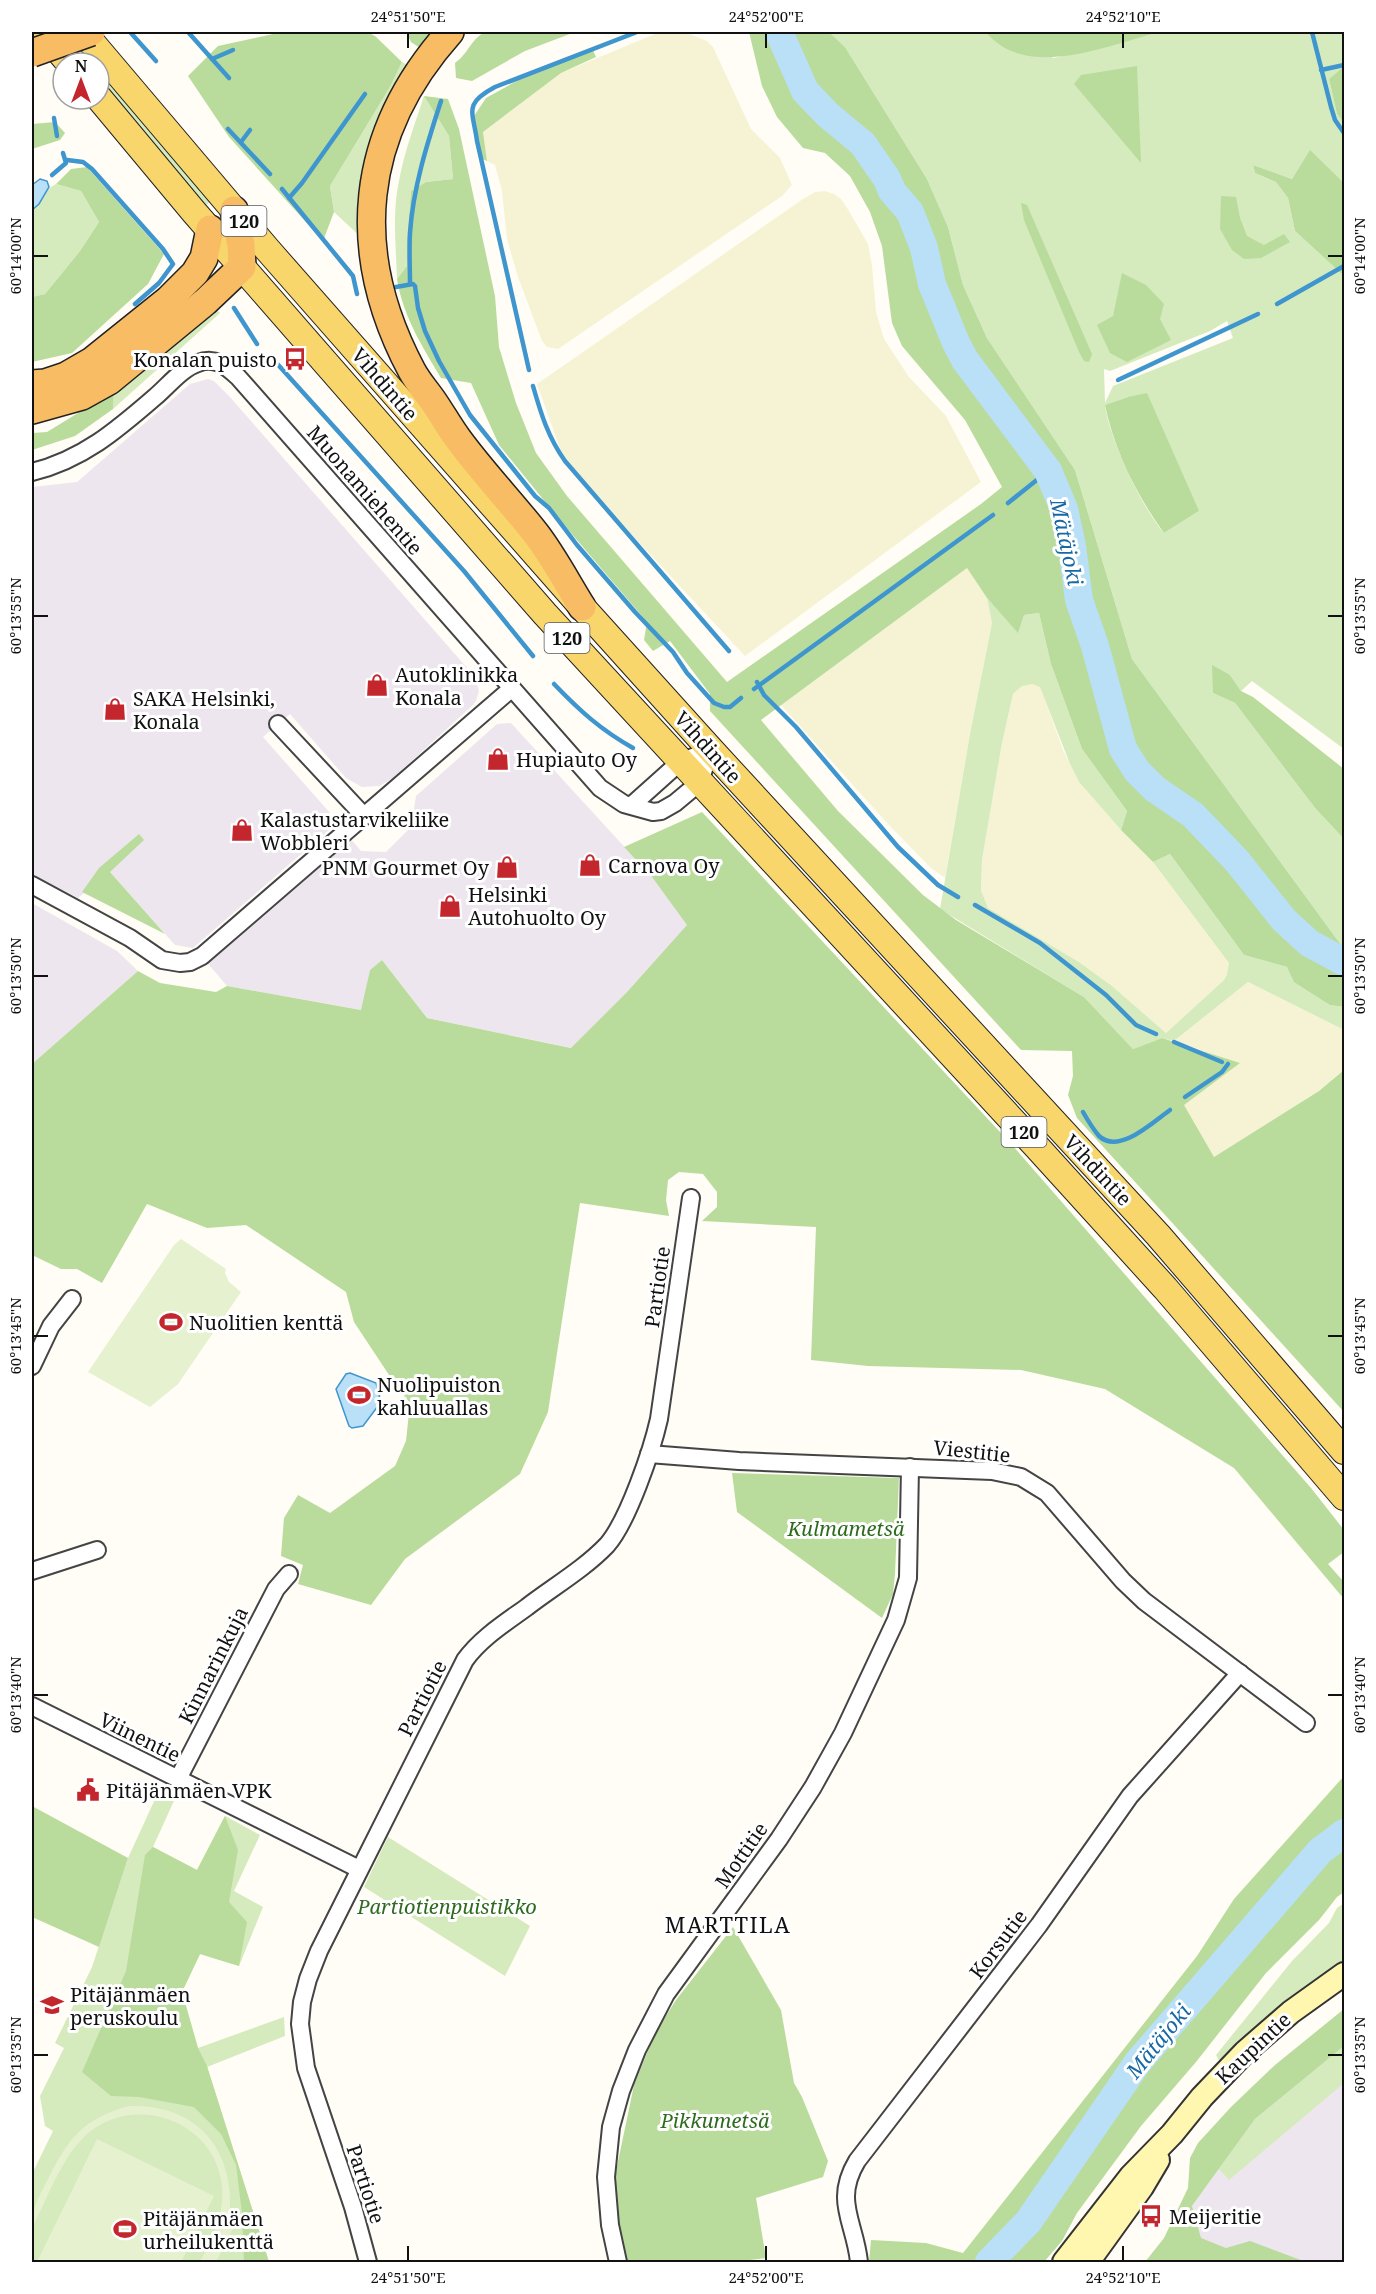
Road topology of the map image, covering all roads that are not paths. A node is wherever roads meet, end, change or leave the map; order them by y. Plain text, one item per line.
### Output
1 (43, 32) edge
2 (83, 32) edge
3 (91, 32) edge
4 (442, 40) edge
5 (59, 51) edge
6 (32, 52) edge
7 (110, 111) edge
8 (234, 210) junction
9 (210, 230) junction
10 (242, 267) junction
11 (32, 384) edge
12 (32, 410) edge
13 (32, 472) edge
14 (582, 607) junction
15 (511, 688) junction
16 (278, 724) dead end
17 (711, 750) junction
18 (680, 762) junction
19 (699, 783) junction
20 (632, 805) junction
21 (364, 816) junction
22 (32, 885) edge
23 (692, 1198) dead end
24 (72, 1299) dead end
25 (32, 1365) edge
26 (1344, 1451) edge
27 (649, 1454) junction
28 (910, 1467) junction
29 (1344, 1497) edge
30 (97, 1550) dead end
31 (32, 1571) edge
32 (289, 1574) dead end
33 (1240, 1672) junction
34 (32, 1706) edge
35 (1306, 1723) dead end
36 (178, 1779) junction
37 (359, 1869) junction
38 (1344, 1974) edge
39 (1172, 2134) junction
40 (368, 2262) edge
41 (618, 2262) edge
42 (859, 2262) edge
43 (1064, 2262) edge
44 (1088, 2262) edge

1 - 5 main road
2 - 8 main road, Vihdintie / 120
3 - 6 highway, bridge
4 - 14 highway
7 - 9 main road, Vihdintie / 120
8 - 10 highway
8 - 14 main road, Vihdintie / 120
9 - 10 main road, Vihdintie / 120
9 - 11 highway
10 - 12 highway
10 - 18 main road, Vihdintie / 120
13 - 15 street, Muonamiehentie
14 - 17 main road, Vihdintie / 120
15 - 20 street, Muonamiehentie
15 - 21 street
16 - 21 street
17 - 18 street
17 - 19 street
17 - 26 main road, Vihdintie / 120
18 - 19 main road, Vihdintie / 120
18 - 20 street
19 - 20 street, Muonamiehentie
19 - 29 main road, Vihdintie / 120
21 - 22 street
23 - 27 street, Partiotie
24 - 25 street
27 - 28 street, Viestitie
27 - 37 street, Partiotie
28 - 33 street, Viestitie
28 - 41 street, Mottitie
30 - 31 street
32 - 36 street, Kinnarinkuja
33 - 35 street, Viestitie
33 - 42 street, Korsutie
34 - 36 street, Viinentie
36 - 37 street, Viinentie
37 - 40 street, Partiotie
38 - 39 main road, Kaupintie
39 - 43 main road, Kaupintie
39 - 44 main road, Kaupintie

